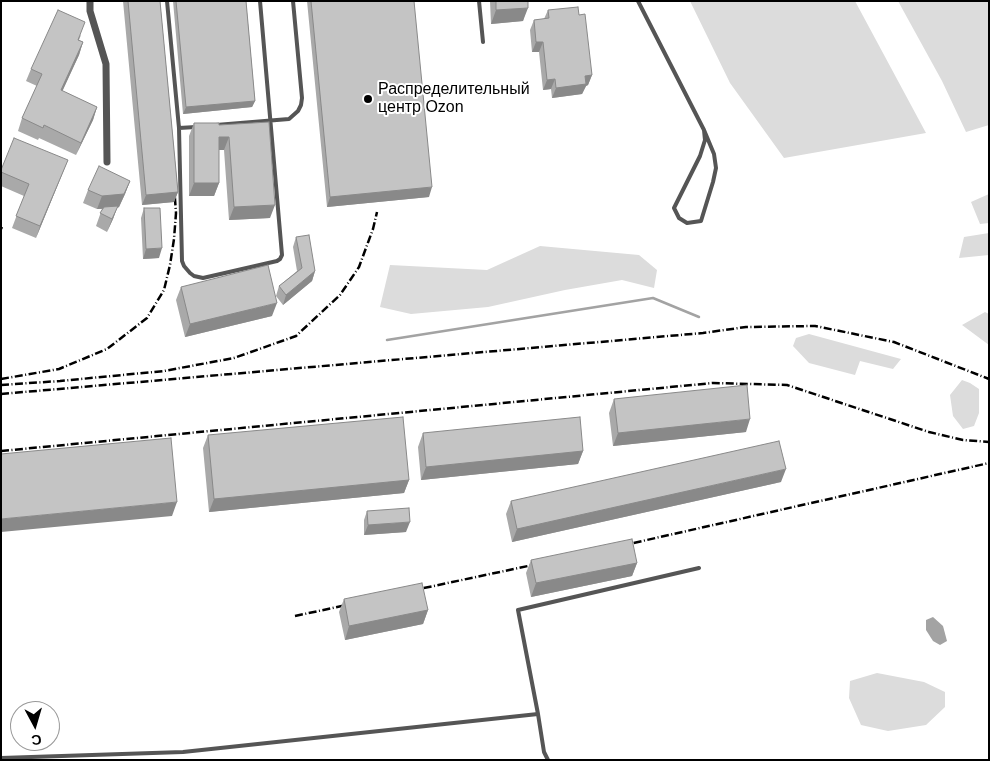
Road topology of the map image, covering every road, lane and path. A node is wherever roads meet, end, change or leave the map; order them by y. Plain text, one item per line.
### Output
1 (90, 1) edge
2 (167, 1) edge
3 (260, 1) edge
4 (294, 1) edge
5 (479, 1) edge
6 (638, 1) edge
7 (484, 42) dead end
8 (270, 120) junction
9 (215, 125) edge
10 (197, 127) edge
11 (178, 128) junction
12 (704, 130) junction
13 (107, 162) dead end
14 (699, 568) dead end
15 (538, 714) junction
16 (544, 752) junction
17 (1, 758) edge
18 (543, 760) edge
19 (548, 760) edge

1 - 13 street
2 - 11 lane
3 - 8 lane
4 - 8 lane
5 - 7 lane
6 - 12 lane
8 - 9 lane
8 - 11 lane
10 - 11 lane
12 - 12 lane
14 - 15 lane
15 - 16 lane
15 - 17 lane
16 - 18 lane
16 - 19 lane

